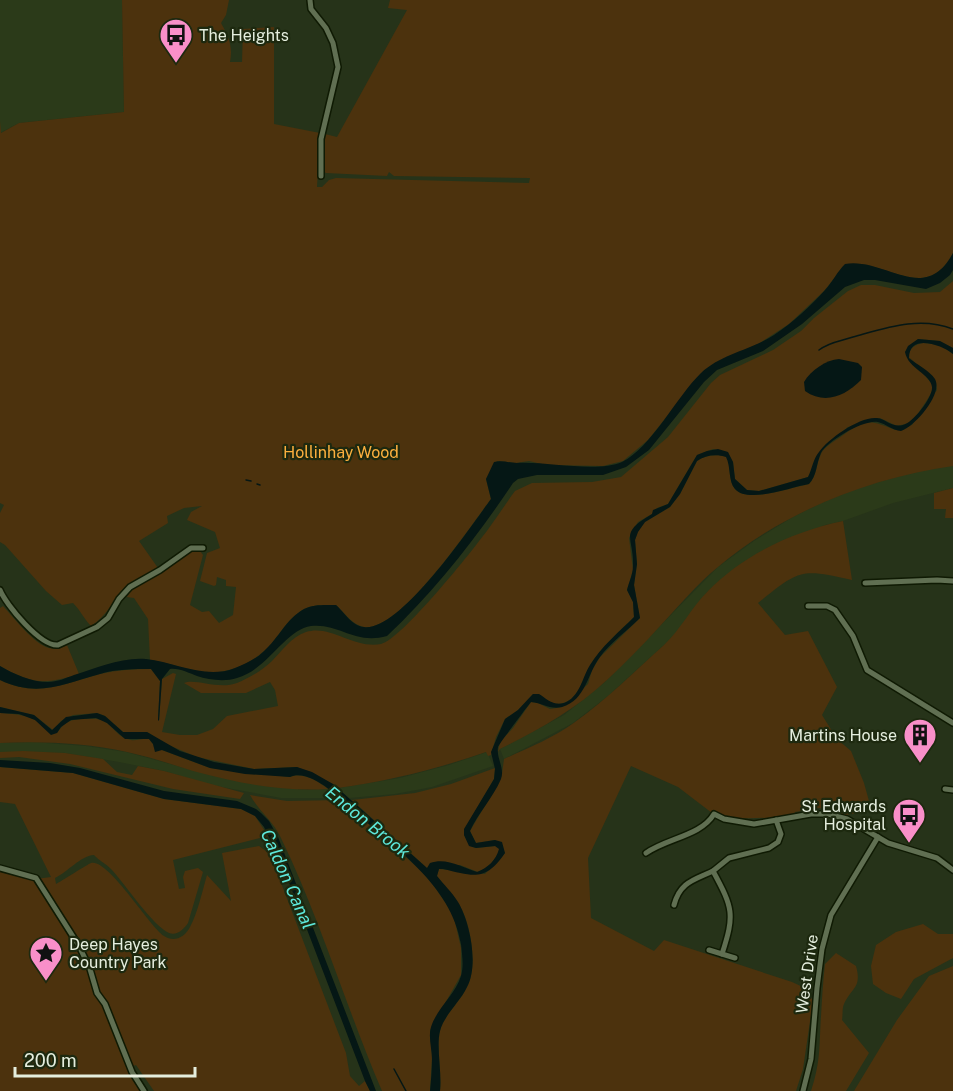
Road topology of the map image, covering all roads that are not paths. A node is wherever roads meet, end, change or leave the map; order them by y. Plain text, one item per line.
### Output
1 (310, 0) edge
2 (321, 176) dead end
3 (203, 548) dead end
4 (953, 581) edge
5 (865, 583) dead end
6 (0, 590) edge
7 (808, 606) dead end
8 (952, 719) edge
9 (945, 789) dead end
10 (953, 790) edge
11 (776, 820) junction
12 (878, 837) junction
13 (646, 853) dead end
14 (0, 868) edge
15 (953, 870) edge
16 (713, 871) junction
17 (675, 905) dead end
18 (709, 950) dead end
19 (722, 954) junction
20 (735, 958) dead end
21 (144, 1091) edge
22 (803, 1091) edge

1 - 2 street
3 - 6 street
4 - 5 street
7 - 8 street
9 - 10 street
11 - 12 street
11 - 13 street
11 - 16 street
12 - 15 street
12 - 22 street, West Drive
14 - 21 street
16 - 17 street
16 - 19 street
18 - 19 street
19 - 20 street

